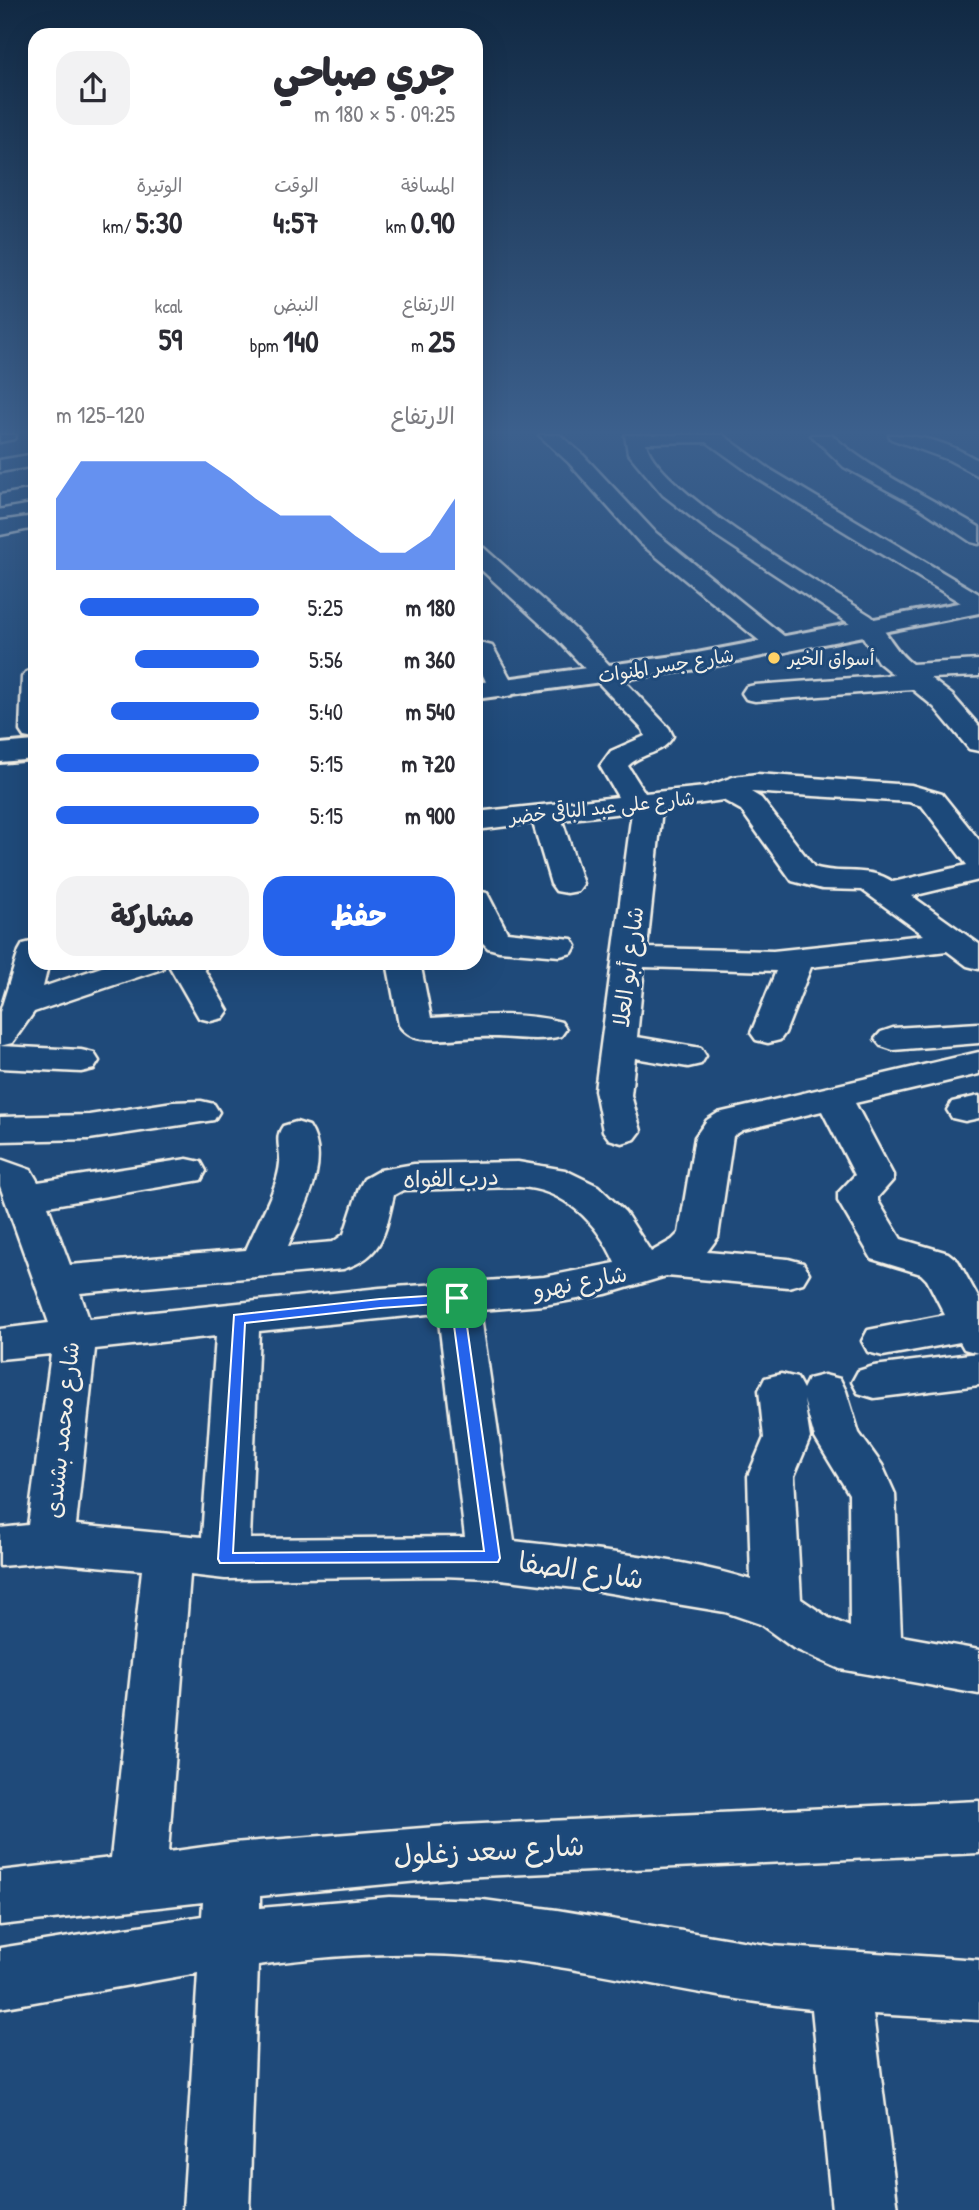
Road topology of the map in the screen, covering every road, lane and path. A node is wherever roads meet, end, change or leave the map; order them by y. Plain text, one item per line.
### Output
1 (648, 538) edge
2 (736, 538) edge
3 (869, 538) edge
4 (483, 559) edge
5 (979, 605) edge
6 (979, 626) edge
7 (874, 636) junction
8 (781, 646) junction
9 (483, 651) edge
10 (979, 668) edge
11 (913, 677) junction
12 (614, 683) junction
13 (503, 688) junction
14 (483, 690) edge
15 (755, 693) dead end
16 (483, 709) edge
17 (971, 721) edge
18 (0, 734) edge
19 (28, 736) edge
20 (28, 740) edge
21 (979, 743) edge
22 (0, 753) edge
23 (727, 790) junction
24 (642, 802) junction
25 (545, 814) junction
26 (483, 820) edge
27 (966, 826) edge
28 (975, 873) edge
29 (567, 884) dead end
30 (888, 893) junction
31 (483, 916) edge
32 (560, 946) dead end
33 (967, 950) edge
34 (629, 957) junction
35 (797, 960) junction
36 (30, 970) edge
37 (125, 970) edge
38 (187, 970) edge
39 (405, 970) edge
40 (22, 1005) junction
41 (211, 1012) dead end
42 (549, 1029) dead end
43 (768, 1033) dead end
44 (979, 1033) edge
45 (0, 1036) edge
46 (893, 1039) dead end
47 (618, 1045) junction
48 (688, 1056) dead end
49 (0, 1057) edge
50 (80, 1062) dead end
51 (979, 1063) edge
52 (833, 1096) junction
53 (201, 1112) dead end
54 (0, 1129) edge
55 (622, 1131) dead end
56 (296, 1134) dead end
57 (187, 1171) dead end
58 (8, 1178) edge
59 (260, 1264) junction
60 (652, 1266) junction
61 (788, 1273) dead end
62 (56, 1281) junction
63 (457, 1298) junction
64 (238, 1319) junction
65 (976, 1331) edge
66 (75, 1338) junction
67 (0, 1344) edge
68 (979, 1369) edge
69 (50, 1543) junction
70 (0, 1547) edge
71 (168, 1555) junction
72 (492, 1558) junction
73 (225, 1559) junction
74 (777, 1609) junction
75 (876, 1655) junction
76 (979, 1672) edge
77 (979, 1827) edge
78 (233, 1870) junction
79 (137, 1880) junction
80 (0, 1898) edge
81 (230, 1940) junction
82 (0, 1978) edge
83 (839, 1983) junction
84 (979, 1990) edge
85 (216, 2210) edge
86 (865, 2210) edge

1 - 8 street
2 - 7 street
3 - 5 street
4 - 12 street
5 - 7 street, شارع جسر المنوات
6 - 7 street, شارع جسر المنوات
7 - 8 street, شارع جسر المنوات
7 - 11 street
7 - 12 street, شارع جسر المنوات
8 - 12 street, شارع جسر المنوات
9 - 13 street
10 - 11 street
11 - 15 street
11 - 17 street
12 - 13 street, شارع جسر المنوات
12 - 16 street, شارع جسر المنوات
12 - 24 street
13 - 14 street, شارع جسر المنوات
17 - 21 street
18 - 19 street
20 - 22 street
23 - 24 street, شارع على عبد الباقى خضر
23 - 27 street, شارع على عبد الباقى خضر
23 - 30 street
24 - 25 street, شارع على عبد الباقى خضر
24 - 34 street, شارع أبو العلا
25 - 26 street, شارع على عبد الباقى خضر
25 - 29 street
27 - 28 street, شارع على عبد الباقى خضر
28 - 30 street
30 - 33 street
31 - 32 street
33 - 35 street
34 - 35 street
34 - 47 street, شارع أبو العلا
35 - 43 street
36 - 40 street
37 - 40 street
38 - 41 street
39 - 42 street
40 - 45 street
44 - 46 street
47 - 48 street
47 - 55 street, شارع أبو العلا
49 - 50 street
51 - 52 street, شارع نهرو
52 - 60 street, شارع نهرو
52 - 65 street
53 - 54 street
56 - 59 street
57 - 58 street
58 - 62 street, شارع محمد بشندى
59 - 60 street, درب الفواه
59 - 62 street, درب الفواه
60 - 61 street
60 - 63 street, شارع نهرو
62 - 66 street, شارع محمد بشندى
63 - 64 street, شارع نهرو
63 - 72 street
64 - 66 street, شارع نهرو
64 - 73 street
65 - 68 street
66 - 67 street, شارع نهرو
66 - 69 street, شارع محمد بشندى
69 - 70 street, شارع الصفا
69 - 71 street, شارع الصفا
71 - 73 street, شارع الصفا
71 - 79 street
72 - 73 street, شارع الصفا
72 - 74 street, شارع الصفا
74 - 75 street, شارع الصفا
74 - 75 street
75 - 76 street, شارع الصفا
77 - 78 street, شارع سعد زغلول
78 - 79 street, شارع سعد زغلول
78 - 81 street
79 - 80 street, شارع سعد زغلول
81 - 82 street
81 - 83 street
81 - 85 street
83 - 84 street
83 - 86 street

